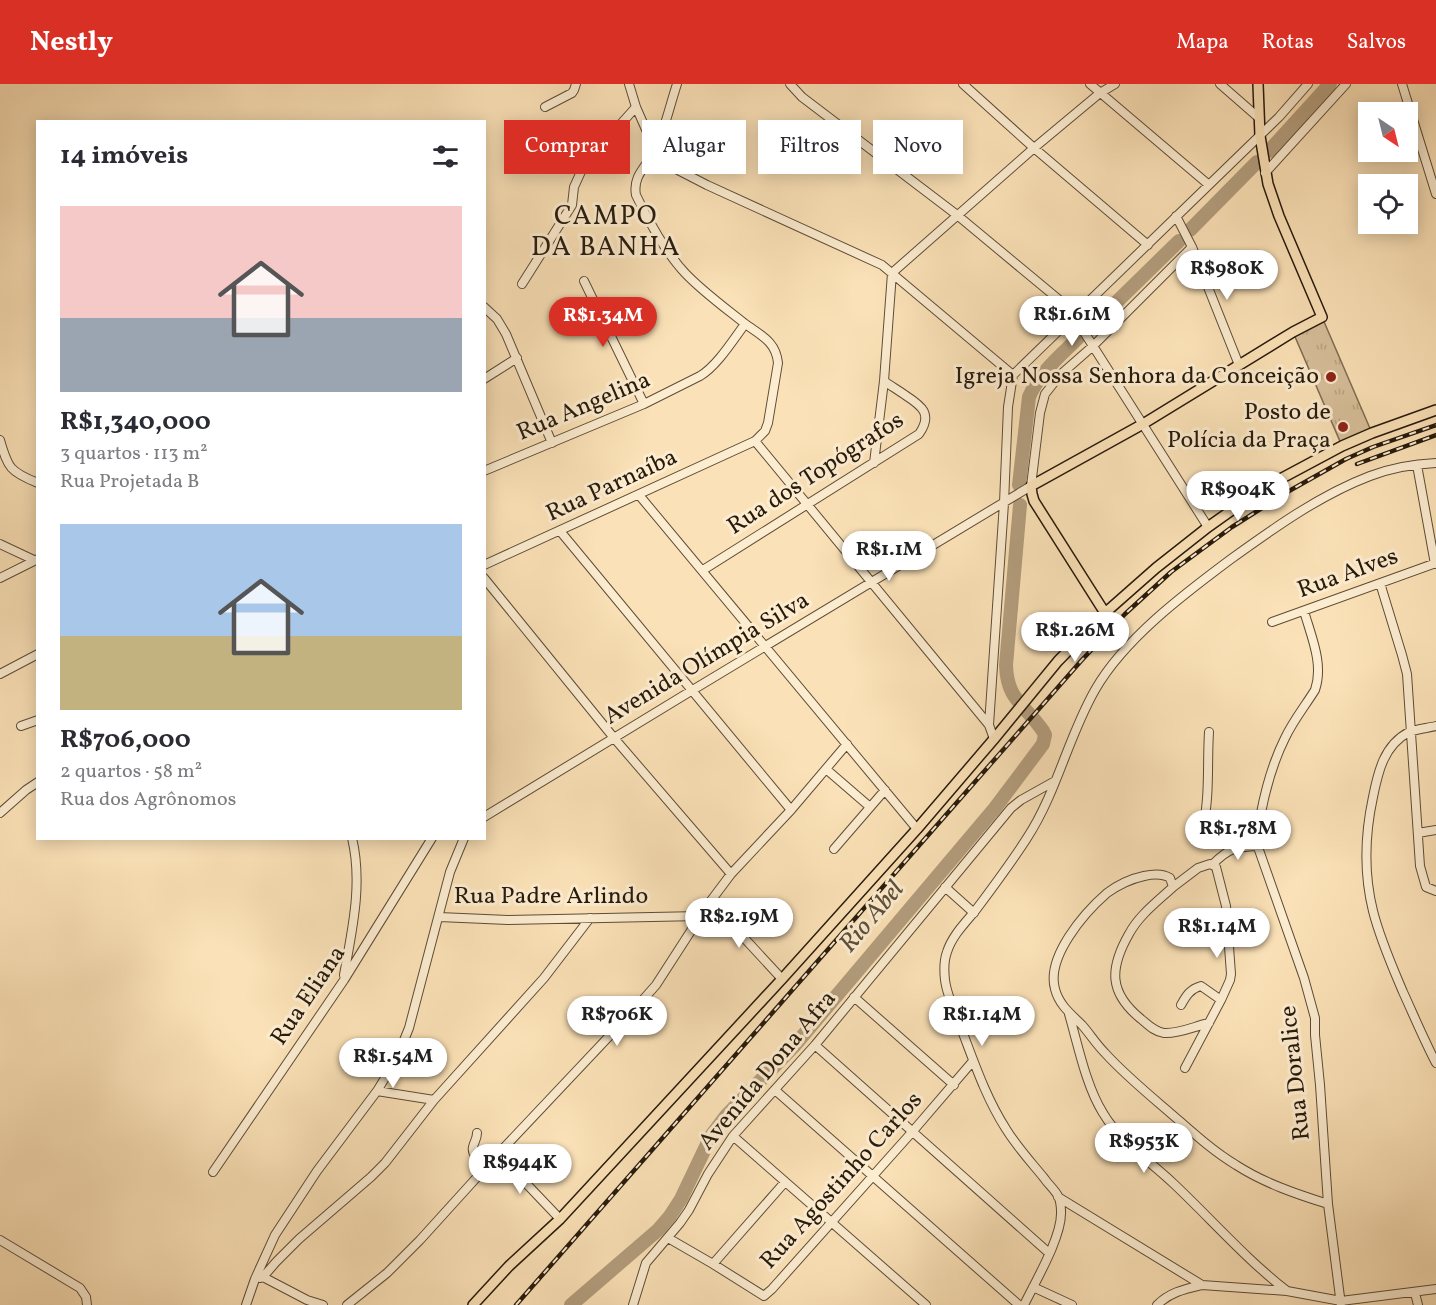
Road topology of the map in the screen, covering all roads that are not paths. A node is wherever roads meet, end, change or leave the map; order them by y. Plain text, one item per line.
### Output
1 (576, 84) edge
2 (629, 84) edge
3 (677, 84) edge
4 (790, 84) edge
5 (963, 84) edge
6 (1090, 84) edge
7 (1115, 84) edge
8 (1220, 84) edge
9 (1258, 84) edge
10 (1308, 84) edge
11 (1346, 84) edge
12 (1402, 84) edge
13 (1100, 93) junction
14 (545, 107) dead end
15 (636, 107) junction
16 (1259, 118) junction
17 (665, 120) edge
18 (642, 121) edge
19 (1261, 141) junction
20 (1034, 148) junction
21 (642, 169) edge
22 (1264, 170) junction
23 (685, 174) edge
24 (1209, 185) junction
25 (1436, 194) edge
26 (957, 215) junction
27 (1178, 219) junction
28 (1148, 244) junction
29 (1191, 245) junction
30 (892, 273) junction
31 (584, 281) dead end
32 (522, 284) dead end
33 (486, 310) edge
34 (1074, 316) junction
35 (745, 324) junction
36 (1091, 343) junction
37 (517, 358) junction
38 (1239, 365) junction
39 (1013, 375) junction
40 (486, 377) edge
41 (884, 381) junction
42 (644, 404) junction
43 (1436, 410) edge
44 (1143, 424) junction
45 (0, 440) edge
46 (755, 441) junction
47 (552, 443) junction
48 (874, 463) junction
49 (1436, 463) edge
50 (1417, 465) junction
51 (486, 470) edge
52 (36, 482) edge
53 (1028, 488) junction
54 (639, 495) junction
55 (1007, 501) junction
56 (807, 504) junction
57 (1208, 527) junction
58 (560, 531) junction
59 (0, 544) edge
60 (36, 560) edge
61 (1435, 563) edge
62 (486, 564) edge
63 (703, 570) junction
64 (0, 578) edge
65 (486, 580) edge
66 (872, 582) junction
67 (1380, 584) junction
68 (1304, 611) junction
69 (1105, 612) junction
70 (1272, 622) dead end
71 (765, 646) junction
72 (36, 655) edge
73 (0, 674) edge
74 (691, 691) junction
75 (36, 721) edge
76 (989, 725) junction
77 (21, 726) dead end
78 (1436, 726) edge
79 (1209, 732) dead end
80 (1411, 732) junction
81 (614, 738) junction
82 (994, 739) junction
83 (847, 744) junction
84 (826, 769) junction
85 (1055, 781) junction
86 (36, 784) edge
87 (885, 790) junction
88 (870, 807) junction
89 (791, 810) junction
90 (0, 813) edge
91 (486, 816) edge
92 (917, 829) junction
93 (1436, 831) edge
94 (1418, 832) junction
95 (1257, 835) junction
96 (352, 840) edge
97 (431, 840) edge
98 (463, 840) edge
99 (1257, 846) junction
100 (834, 849) dead end
101 (1213, 864) junction
102 (731, 874) junction
103 (945, 887) junction
104 (1173, 887) junction
105 (1436, 891) edge
106 (707, 906) junction
107 (974, 913) junction
108 (700, 916) junction
109 (439, 917) junction
110 (590, 918) junction
111 (782, 979) junction
112 (344, 980) junction
113 (854, 998) junction
114 (1221, 1000) junction
115 (1181, 1005) dead end
116 (1068, 1012) junction
117 (1209, 1023) junction
118 (815, 1045) junction
119 (974, 1061) junction
120 (1436, 1063) edge
121 (1185, 1068) dead end
122 (954, 1084) junction
123 (775, 1090) junction
124 (377, 1091) junction
125 (434, 1100) junction
126 (913, 1131) junction
127 (477, 1133) dead end
128 (733, 1136) junction
129 (498, 1154) junction
130 (488, 1167) junction
131 (213, 1172) dead end
132 (872, 1177) junction
133 (784, 1182) junction
134 (1058, 1197) junction
135 (1328, 1204) junction
136 (560, 1219) junction
137 (831, 1222) junction
138 (668, 1238) junction
139 (0, 1240) edge
140 (1049, 1253) junction
141 (713, 1264) junction
142 (259, 1278) junction
143 (1202, 1285) junction
144 (1033, 1287) junction
145 (1436, 1289) edge
146 (1287, 1291) junction
147 (1415, 1293) junction
148 (1341, 1303) edge
149 (87, 1305) edge
150 (246, 1305) edge
151 (323, 1305) edge
152 (347, 1305) edge
153 (473, 1305) edge
154 (633, 1305) edge
155 (926, 1305) edge
156 (1019, 1305) edge
157 (1024, 1305) edge
158 (1072, 1305) edge
159 (1157, 1305) edge
160 (1418, 1305) edge

1 - 14 street
2 - 15 street
3 - 17 street
4 - 26 street
5 - 20 street
6 - 13 street
7 - 13 street
8 - 16 street
9 - 16 main road
10 - 19 street
11 - 22 street
12 - 25 street
13 - 20 street
13 - 24 street
15 - 18 street
15 - 32 street
16 - 19 main road
19 - 22 main road
19 - 24 street
20 - 26 street
20 - 28 street
21 - 35 street
22 - 38 main road, Avenida Olímpia Silva
23 - 30 street
24 - 27 street
26 - 30 street
26 - 34 street
27 - 28 street
27 - 29 street
28 - 34 street
29 - 36 street
29 - 38 street
30 - 39 street
30 - 41 street
31 - 42 street
33 - 37 street
34 - 36 street
34 - 39 street
35 - 42 street, Rua Angelina
35 - 46 street
36 - 44 street
36 - 53 street
37 - 40 street
37 - 47 street
38 - 44 main road, Avenida Olímpia Silva
39 - 55 street
41 - 48 street
41 - 48 street, Rua dos Topógrafos
42 - 47 street, Rua Angelina
43 - 57 main road
44 - 53 main road, Avenida Olímpia Silva
44 - 57 street
45 - 52 street
46 - 54 street, Rua Parnaíba
46 - 56 street
47 - 51 street, Rua Angelina
48 - 56 street, Rua dos Topógrafos
49 - 50 street
50 - 61 street
50 - 85 street
53 - 55 street, Avenida Olímpia Silva
53 - 69 main road
54 - 58 street, Rua Parnaíba
54 - 63 street
55 - 66 street, Avenida Olímpia Silva
55 - 76 street
56 - 63 street, Rua dos Topógrafos
56 - 66 street
57 - 69 main road
58 - 62 street, Rua Parnaíba
58 - 74 street
59 - 60 street
60 - 64 street
61 - 67 street, Rua Alves
63 - 71 street
65 - 81 street
66 - 71 street, Avenida Olímpia Silva
66 - 76 street
67 - 68 street, Rua Alves
67 - 80 street
68 - 70 street, Rua Alves
68 - 95 street, Rua Doralice
69 - 82 main road
71 - 74 street, Avenida Olímpia Silva
71 - 83 street
72 - 73 street
74 - 81 street, Avenida Olímpia Silva
74 - 89 street
75 - 77 street
76 - 82 street
78 - 80 street
79 - 95 street
80 - 94 street
80 - 120 street
81 - 91 street, Avenida Olímpia Silva
81 - 102 street
82 - 92 main road
83 - 84 street
83 - 87 street
84 - 88 street
84 - 89 street
85 - 103 street, Avenida Dona Afra
85 - 107 street
86 - 90 street
87 - 88 street
87 - 92 street
88 - 100 street
89 - 102 street
92 - 111 main road
93 - 94 street
94 - 105 street
95 - 99 street, Rua Doralice
96 - 112 street
97 - 112 street, Rua Eliana
98 - 109 street
99 - 101 street
99 - 135 street, Rua Doralice
101 - 104 street
101 - 114 street
102 - 106 street
103 - 107 street
103 - 113 street, Avenida Dona Afra
104 - 116 street
104 - 117 street
106 - 108 street
106 - 111 street
107 - 119 street
108 - 110 street, Rua Padre Arlindo
108 - 129 street
109 - 110 street, Rua Padre Arlindo
109 - 124 street
110 - 125 street
111 - 136 main road
112 - 131 street, Rua Eliana
113 - 118 street, Avenida Dona Afra
113 - 122 street
114 - 115 street
114 - 117 street
116 - 135 street
116 - 146 street
117 - 121 street
118 - 123 street, Avenida Dona Afra
118 - 126 street
119 - 122 street, Rua Agostinho Carlos
119 - 134 street
122 - 126 street, Rua Agostinho Carlos
123 - 128 street, Avenida Dona Afra
123 - 132 street
124 - 125 street
124 - 142 street
125 - 142 street
126 - 132 street, Rua Agostinho Carlos
126 - 140 street
127 - 130 street
128 - 133 street
128 - 138 street, Avenida Dona Afra
129 - 130 street
129 - 136 street
130 - 152 street
132 - 137 street, Rua Agostinho Carlos
132 - 156 street
133 - 137 street
133 - 141 street
134 - 140 street
134 - 143 street
135 - 148 street, Rua Doralice
136 - 153 main road
137 - 141 street, Rua Agostinho Carlos
137 - 155 street
138 - 141 street, Rua Agostinho Carlos
138 - 154 street, Avenida Dona Afra
139 - 149 street
140 - 144 street
142 - 150 street
142 - 151 street
143 - 146 street
143 - 159 street
144 - 157 street
144 - 158 street
145 - 147 street
146 - 148 street
147 - 148 street
147 - 160 street

